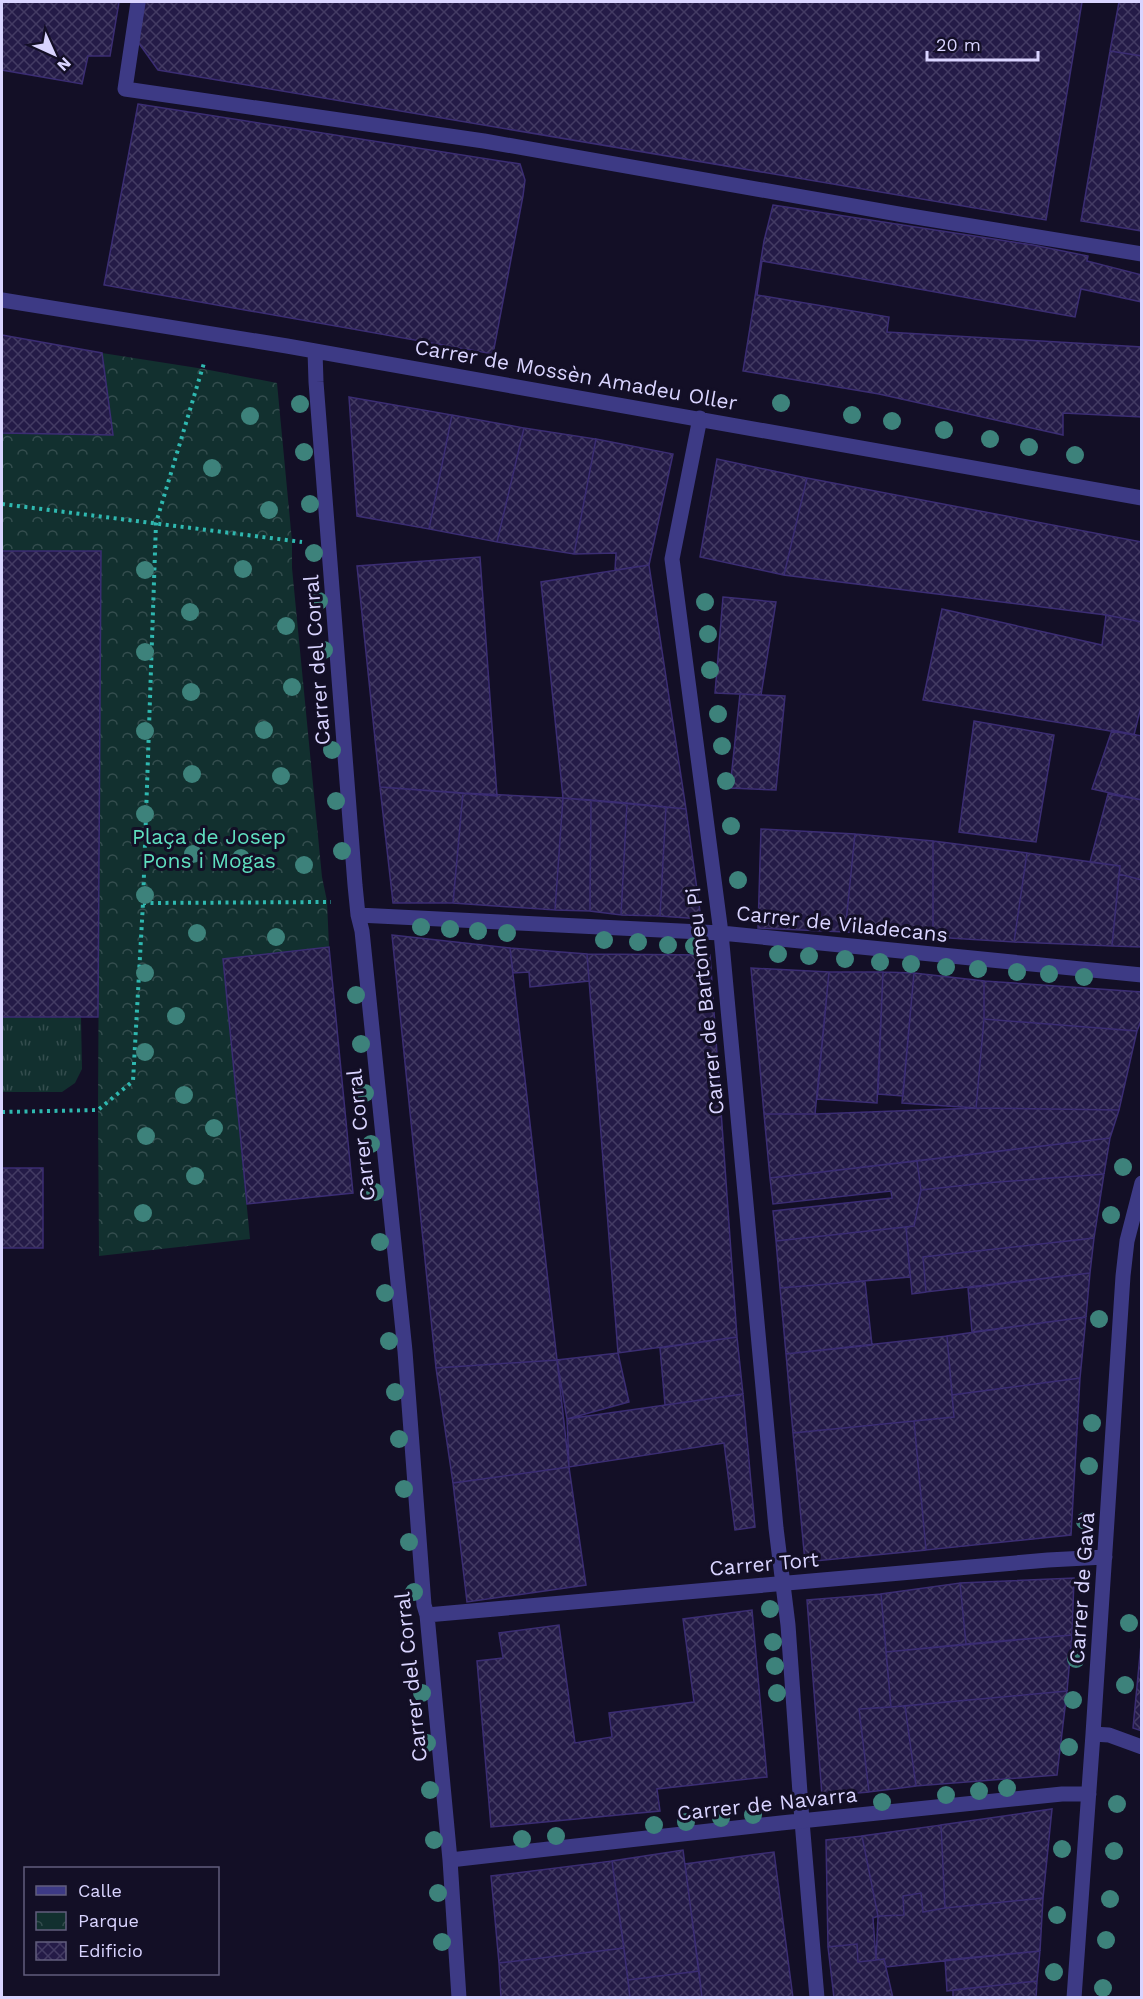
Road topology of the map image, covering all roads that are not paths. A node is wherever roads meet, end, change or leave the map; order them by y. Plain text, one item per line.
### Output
1 (138, 2) edge
2 (1142, 254) edge
3 (2, 300) edge
4 (315, 351) junction
5 (700, 418) junction
6 (1142, 498) edge
7 (358, 915) junction
8 (721, 933) junction
9 (1142, 975) edge
10 (1142, 1183) edge
11 (1127, 1241) junction
12 (1142, 1248) edge
13 (405, 1351) joint
14 (1105, 1557) junction
15 (783, 1584) junction
16 (428, 1615) junction
17 (1093, 1734) junction
18 (1142, 1747) edge
19 (1089, 1794) junction
20 (802, 1821) junction
21 (450, 1860) junction
22 (459, 1998) edge
23 (817, 1998) edge
24 (1074, 1998) edge

1 - 2 street
3 - 4 street, Carrer de Mossèn Amadeu Oller
4 - 5 street, Carrer de Mossèn Amadeu Oller
4 - 7 street, Carrer del Corral
5 - 6 street, Carrer de Mossèn Amadeu Oller
5 - 8 street, Carrer de Bartomeu Pi
7 - 8 street, Carrer de Viladecans
7 - 13 street, Carrer Corral
8 - 9 street, Carrer de Viladecans
8 - 15 street, Carrer de Bartomeu Pi
10 - 11 street, Carrer de Gavà
11 - 12 street
11 - 14 street, Carrer de Gavà
13 - 16 street, Carrer del Corral
14 - 15 street, Carrer Tort
14 - 17 street, Carrer de Gavà
15 - 16 street, Carrer Tort
15 - 20 street, Carrer de Bartomeu Pi
16 - 21 street, Carrer del Corral
17 - 18 street
17 - 19 street, Carrer de Gavà
19 - 20 street, Carrer de Navarra
19 - 24 street, Carrer de Gavà
20 - 21 street, Carrer de Navarra
20 - 23 street, Carrer de Bartomeu Pi
21 - 22 street, Carrer del Corral

